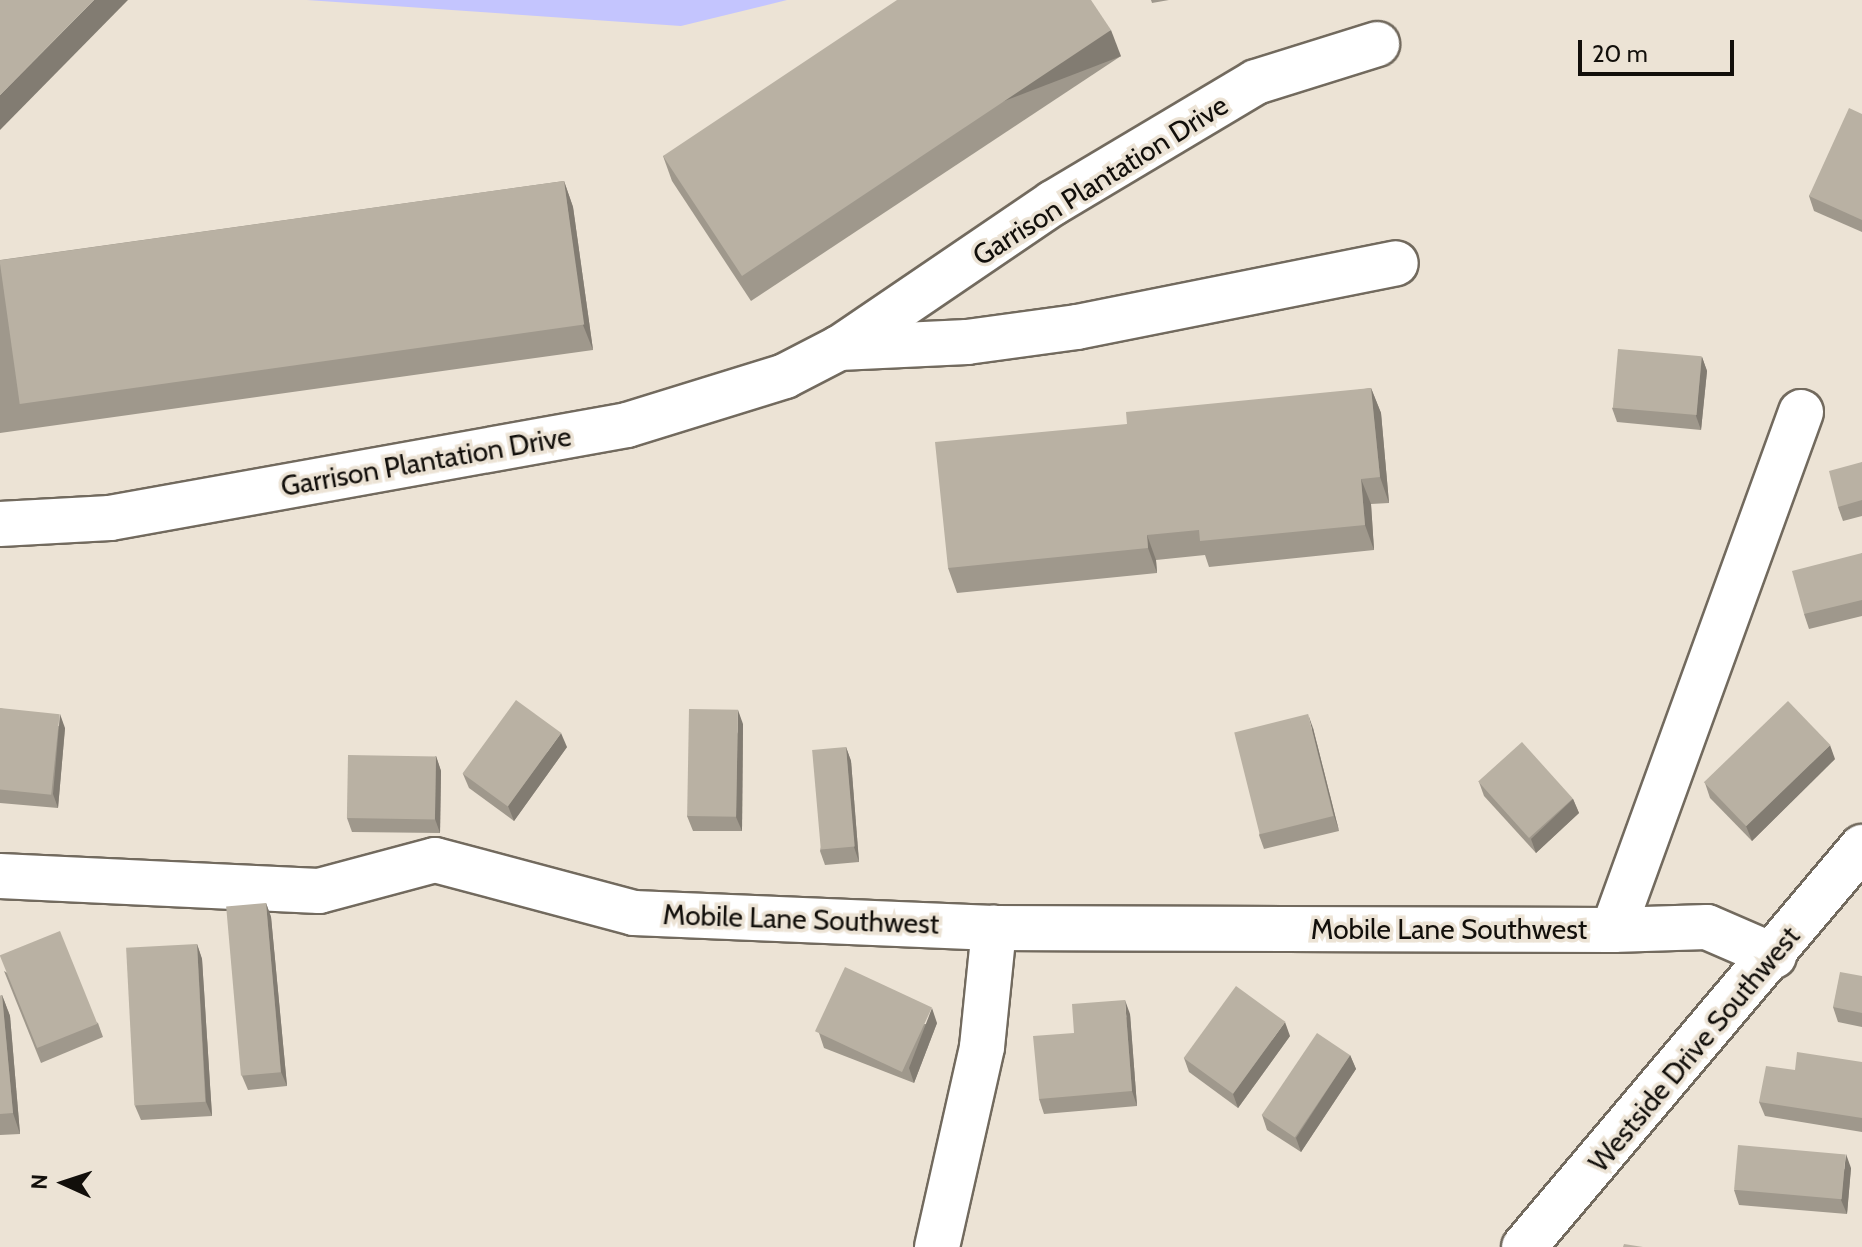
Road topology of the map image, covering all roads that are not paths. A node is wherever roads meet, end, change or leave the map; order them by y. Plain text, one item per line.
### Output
1 (1377, 44) dead end
2 (1396, 263) dead end
3 (839, 348) junction
4 (1801, 412) dead end
5 (0, 524) edge
6 (1862, 847) edge
7 (0, 876) edge
8 (994, 928) junction
9 (1613, 930) junction
10 (1774, 956) junction
11 (937, 1247) edge
12 (1524, 1247) edge

1 - 3 street, Garrison Plantation Drive
2 - 3 street, Garrison Plantation Drive
3 - 5 street, Garrison Plantation Drive
4 - 9 street, Mobile Lane Southwest
6 - 10 street, Westside Drive Southwest
7 - 8 street, Mobile Lane Southwest
8 - 9 street, Mobile Lane Southwest
8 - 11 street
9 - 10 street, Mobile Lane Southwest
10 - 12 street, Westside Drive Southwest

